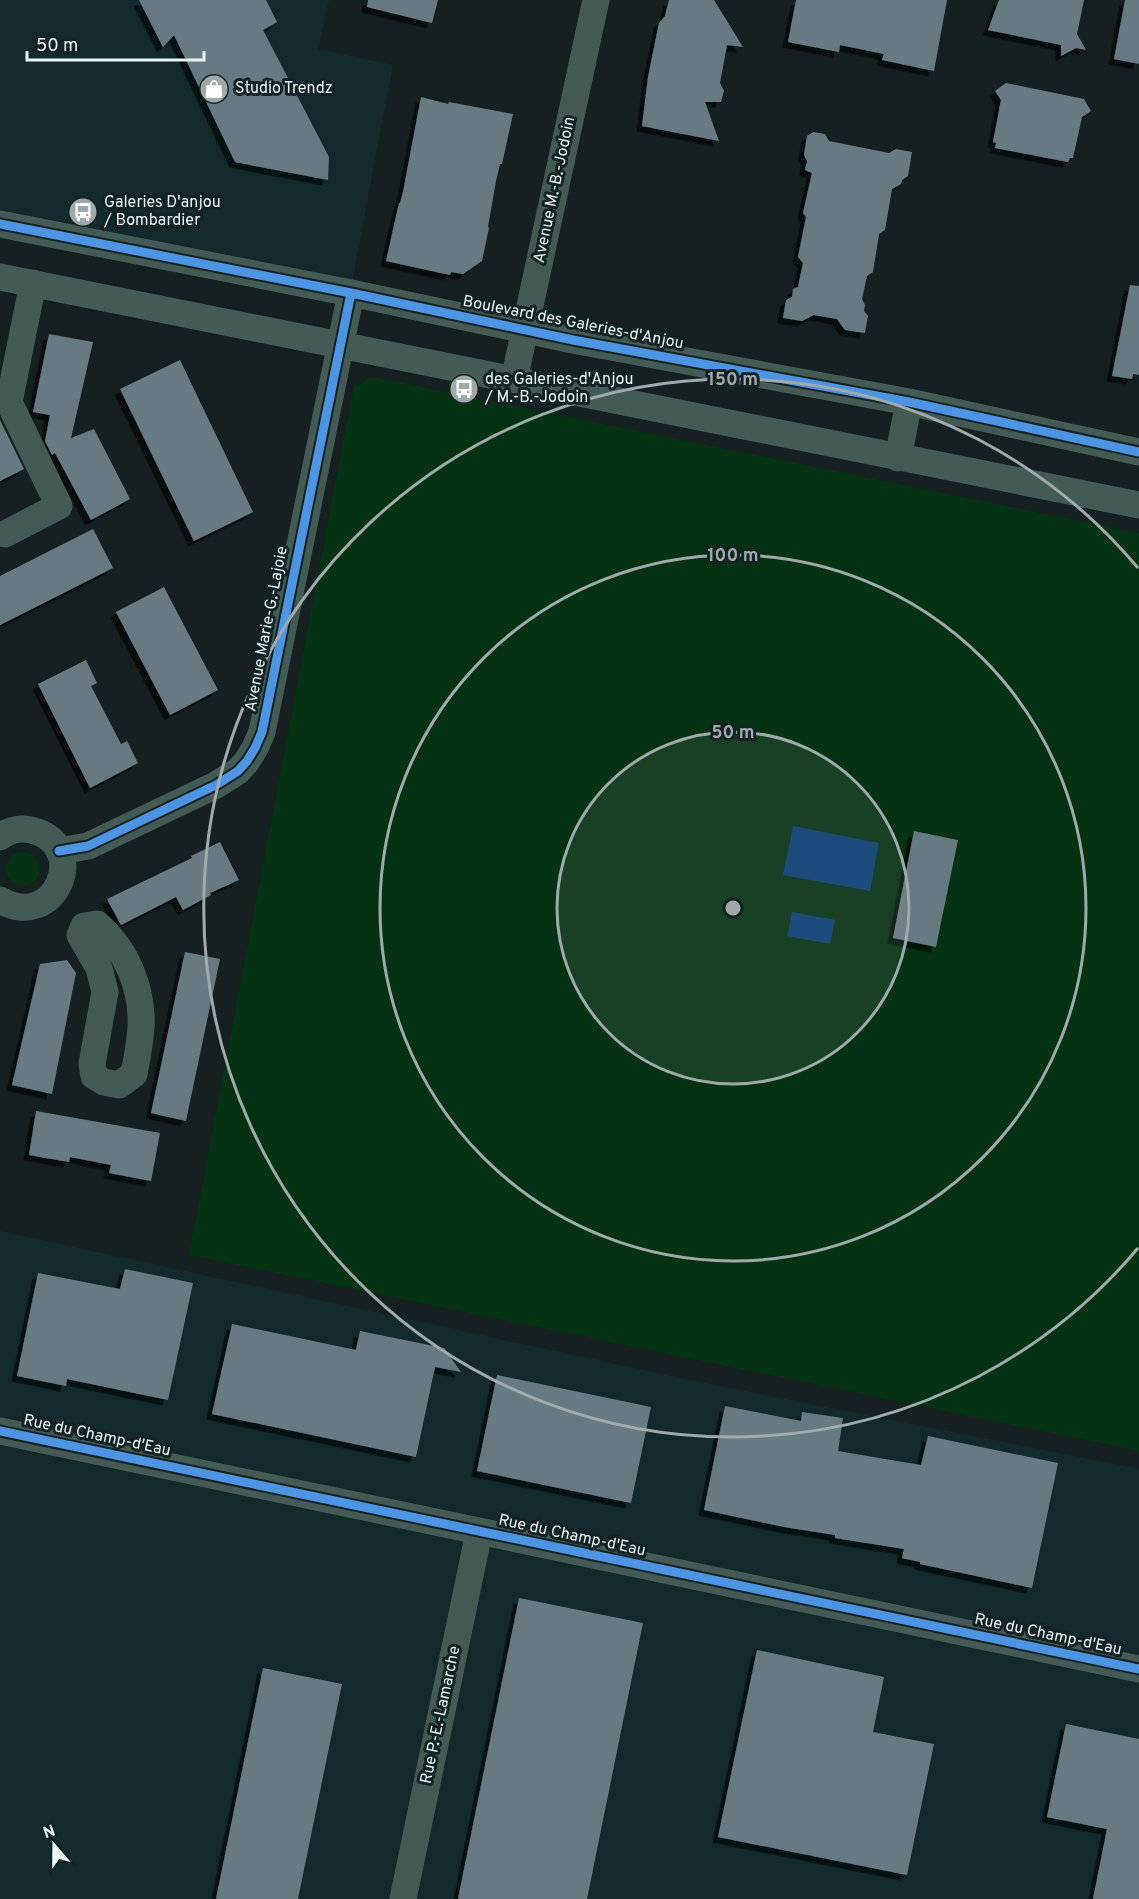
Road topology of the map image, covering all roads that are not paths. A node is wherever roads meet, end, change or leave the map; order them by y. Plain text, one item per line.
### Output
1 (596, 0) edge
2 (0, 224) edge
3 (0, 277) edge
4 (33, 284) junction
5 (351, 293) junction
6 (525, 329) junction
7 (341, 344) junction
8 (514, 380) junction
9 (909, 402) junction
10 (1139, 452) edge
11 (898, 458) junction
12 (1139, 505) edge
13 (5, 534) dead end
14 (0, 837) edge
15 (59, 851) junction
16 (51, 896) junction
17 (0, 900) edge
18 (84, 926) junction
19 (0, 1431) edge
20 (479, 1532) junction
21 (1139, 1669) edge
22 (403, 1899) edge

1 - 6 street, Avenue M.-B.-Jodoin
2 - 5 street, Boulevard des Galeries-d'Anjou
3 - 4 street
4 - 7 street
4 - 13 street
5 - 6 street, Boulevard des Galeries-d'Anjou
5 - 7 street, Avenue Marie-G.-Lajoie
6 - 8 street, Avenue M.-B.-Jodoin
6 - 9 street, Boulevard des Galeries-d'Anjou
7 - 8 street
7 - 15 street, Avenue Marie-G.-Lajoie
8 - 11 street
9 - 10 street, Boulevard des Galeries-d'Anjou
9 - 11 street
11 - 12 street
14 - 15 street
15 - 16 street
16 - 17 street
16 - 18 street
18 - 18 street
19 - 20 street, Rue du Champ-d'Eau
20 - 21 street, Rue du Champ-d'Eau
20 - 22 street, Rue P.-E.-Lamarche

